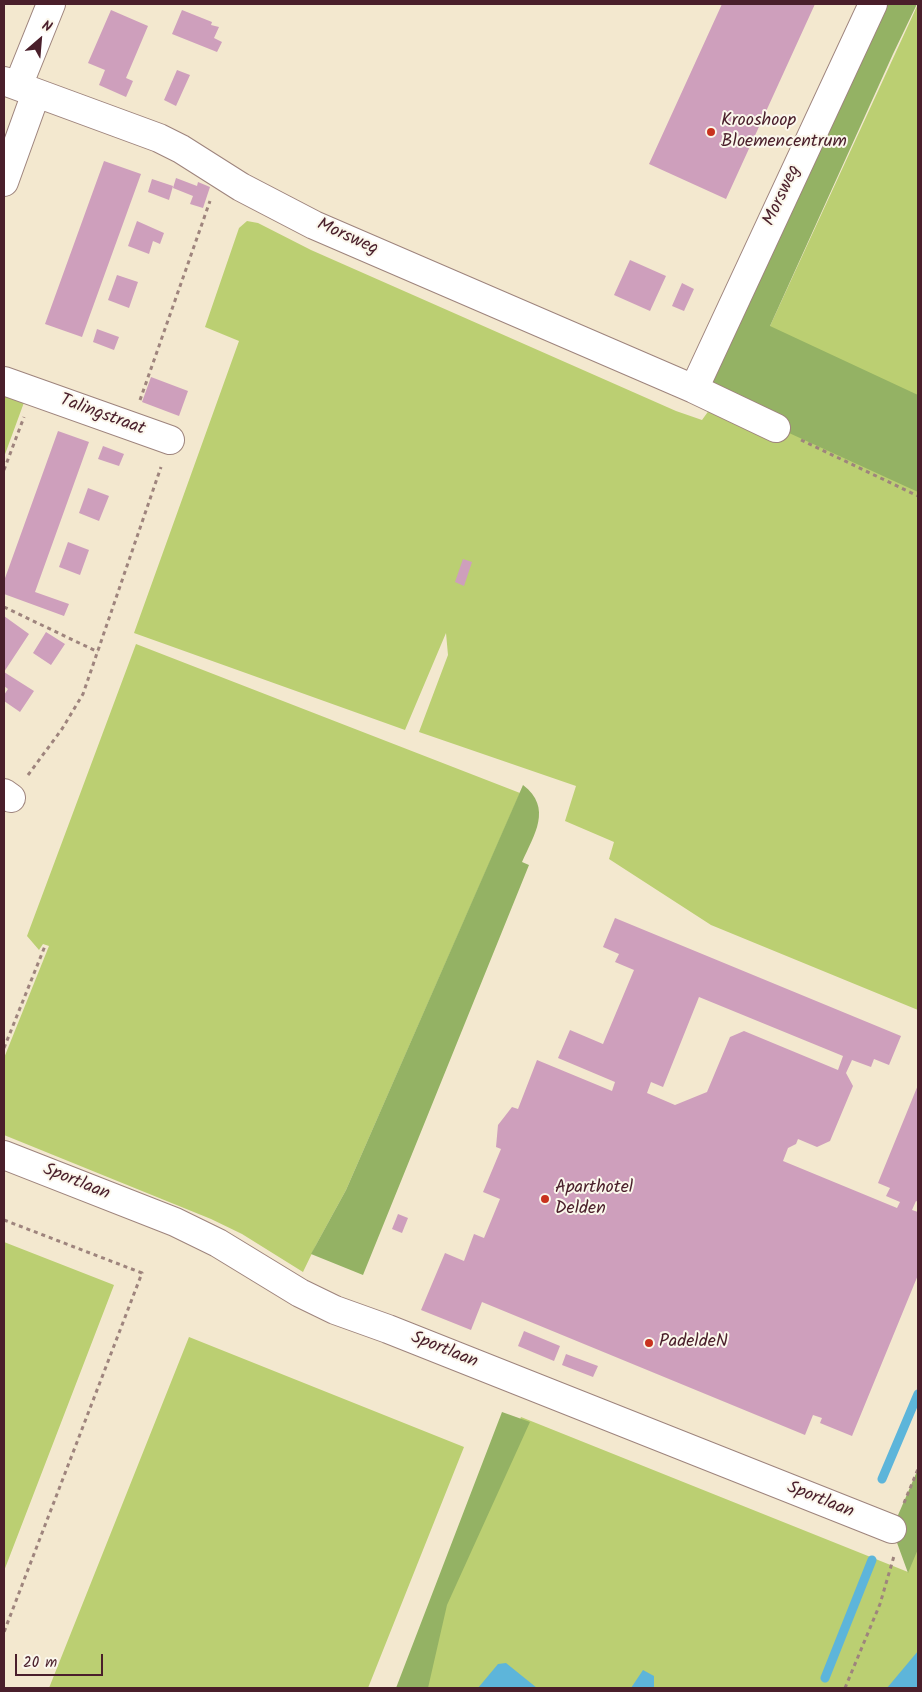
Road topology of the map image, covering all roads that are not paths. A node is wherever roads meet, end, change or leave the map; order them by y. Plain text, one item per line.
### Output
1 (51, 4) edge
2 (873, 4) edge
3 (19, 86) edge
4 (4, 182) edge
5 (4, 381) edge
6 (694, 389) junction
7 (776, 428) road end
8 (170, 440) road end
9 (4, 1155) edge
10 (892, 1530) road end

1 - 3 street
2 - 6 street, Morsweg
3 - 4 street
3 - 6 street, Morsweg
5 - 8 street, Talingstraat
6 - 7 street, Morsweg
9 - 10 street, Sportlaan

